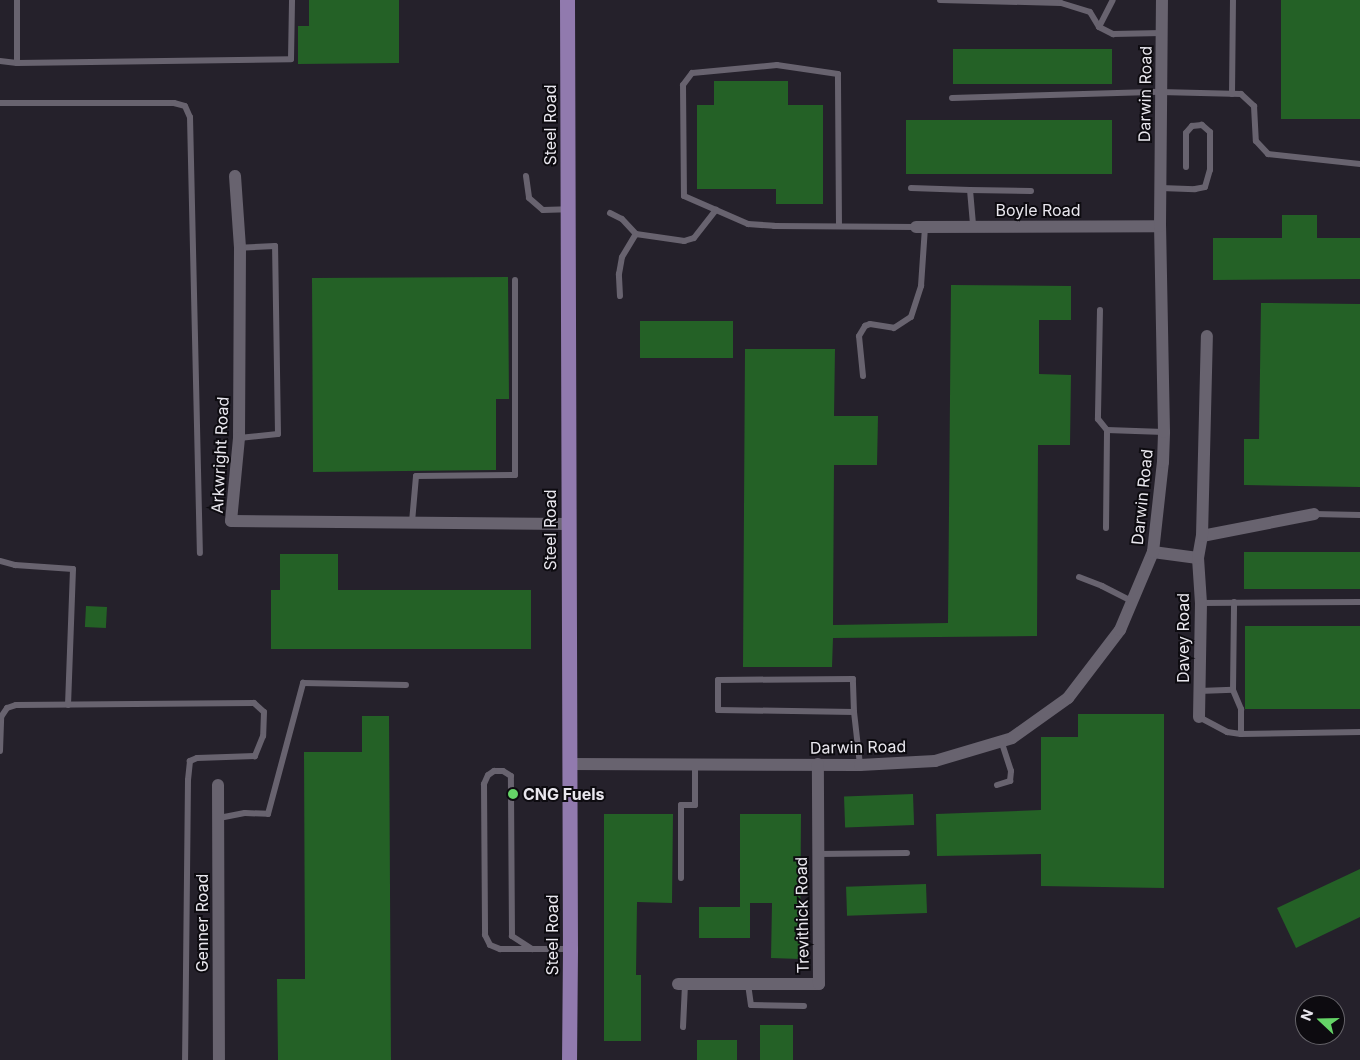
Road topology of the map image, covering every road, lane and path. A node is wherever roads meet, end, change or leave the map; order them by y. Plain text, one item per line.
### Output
1 (17, 0) edge
2 (292, 0) edge
3 (567, 0) edge
4 (940, 0) edge
5 (1113, 0) edge
6 (1162, 0) edge
7 (1233, 0) edge
8 (1099, 27) junction
9 (1162, 33) junction
10 (0, 61) edge
11 (17, 63) junction
12 (1160, 92) junction
13 (1232, 94) junction
14 (952, 98) dead end
15 (0, 103) edge
16 (1360, 164) edge
17 (1186, 167) dead end
18 (235, 176) dead end
19 (526, 176) dead end
20 (911, 188) dead end
21 (1161, 188) junction
22 (970, 190) junction
23 (1031, 191) dead end
24 (567, 209) junction
25 (716, 210) junction
26 (610, 213) dead end
27 (839, 226) junction
28 (1160, 226) junction
29 (921, 227) junction
30 (973, 227) junction
31 (636, 234) junction
32 (240, 248) junction
33 (515, 280) dead end
34 (620, 296) dead end
35 (1100, 310) dead end
36 (1206, 336) dead end
37 (863, 376) dead end
38 (1107, 430) junction
39 (1164, 432) junction
40 (239, 438) junction
41 (1314, 514) joint
42 (1360, 515) edge
43 (412, 522) junction
44 (567, 524) junction
45 (1106, 528) dead end
46 (1202, 536) junction
47 (1153, 552) junction
48 (200, 553) dead end
49 (1198, 558) junction
50 (0, 560) edge
51 (1079, 577) dead end
52 (1132, 601) junction
53 (1234, 602) junction
54 (1360, 602) edge
55 (1201, 603) junction
56 (406, 685) dead end
57 (1233, 690) junction
58 (1199, 691) junction
59 (68, 705) junction
60 (854, 712) junction
61 (1199, 717) joint
62 (1360, 732) edge
63 (1241, 734) junction
64 (1001, 741) junction
65 (0, 752) edge
66 (569, 764) junction
67 (695, 764) junction
68 (818, 764) junction
69 (860, 765) junction
70 (218, 785) dead end
71 (997, 785) dead end
72 (218, 818) junction
73 (907, 853) dead end
74 (818, 854) junction
75 (681, 878) dead end
76 (532, 949) junction
77 (570, 949) junction
78 (681, 984) joint
79 (748, 984) junction
80 (804, 1006) dead end
81 (683, 1027) dead end
82 (186, 1060) edge
83 (219, 1060) edge
84 (569, 1060) edge

1 - 11 lane
2 - 11 lane
3 - 24 main road, Steel Road
4 - 8 lane
5 - 8 lane
6 - 9 street, Darwin Road
7 - 13 lane
8 - 9 lane
9 - 12 street, Darwin Road
10 - 11 lane
12 - 13 lane
12 - 14 lane
12 - 21 street, Darwin Road
13 - 16 lane
15 - 48 lane
17 - 21 lane
18 - 32 street, Arkwright Road
19 - 24 lane
20 - 22 lane
21 - 28 street, Darwin Road
22 - 23 lane
22 - 30 lane
24 - 44 main road, Steel Road
25 - 27 lane
25 - 27 lane
25 - 31 lane
26 - 31 lane
27 - 29 lane
28 - 30 street, Boyle Road
28 - 39 street, Darwin Road
29 - 30 street, Boyle Road
29 - 37 lane
31 - 34 lane
32 - 40 street, Arkwright Road
32 - 40 lane
33 - 43 lane
35 - 38 lane
36 - 46 street, Davey Road
38 - 39 lane
38 - 45 lane
39 - 47 street, Darwin Road
40 - 43 street, Arkwright Road
41 - 42 lane
41 - 46 street
43 - 44 street, Arkwright Road
44 - 66 main road, Steel Road
46 - 49 street, Davey Road
47 - 49 street
47 - 52 street, Darwin Road
49 - 55 street, Davey Road
50 - 59 lane
51 - 52 lane
52 - 64 street, Darwin Road
53 - 54 lane
53 - 55 lane
53 - 57 lane
55 - 58 street, Davey Road
56 - 72 lane
57 - 58 lane
57 - 63 lane
58 - 61 street, Davey Road
59 - 65 lane
59 - 82 lane
60 - 60 lane
60 - 69 lane
61 - 63 lane
62 - 63 lane
64 - 69 street, Darwin Road
64 - 71 lane
66 - 67 street, Darwin Road
66 - 77 main road, Steel Road
67 - 68 street, Darwin Road
67 - 75 lane
68 - 69 street, Darwin Road
68 - 74 street, Trevithick Road
70 - 72 street, Genner Road
72 - 83 street, Genner Road
73 - 74 lane
74 - 79 street, Trevithick Road
76 - 76 lane
76 - 77 lane
77 - 84 main road, Steel Road
78 - 79 street, Trevithick Road
78 - 81 lane
79 - 80 lane

